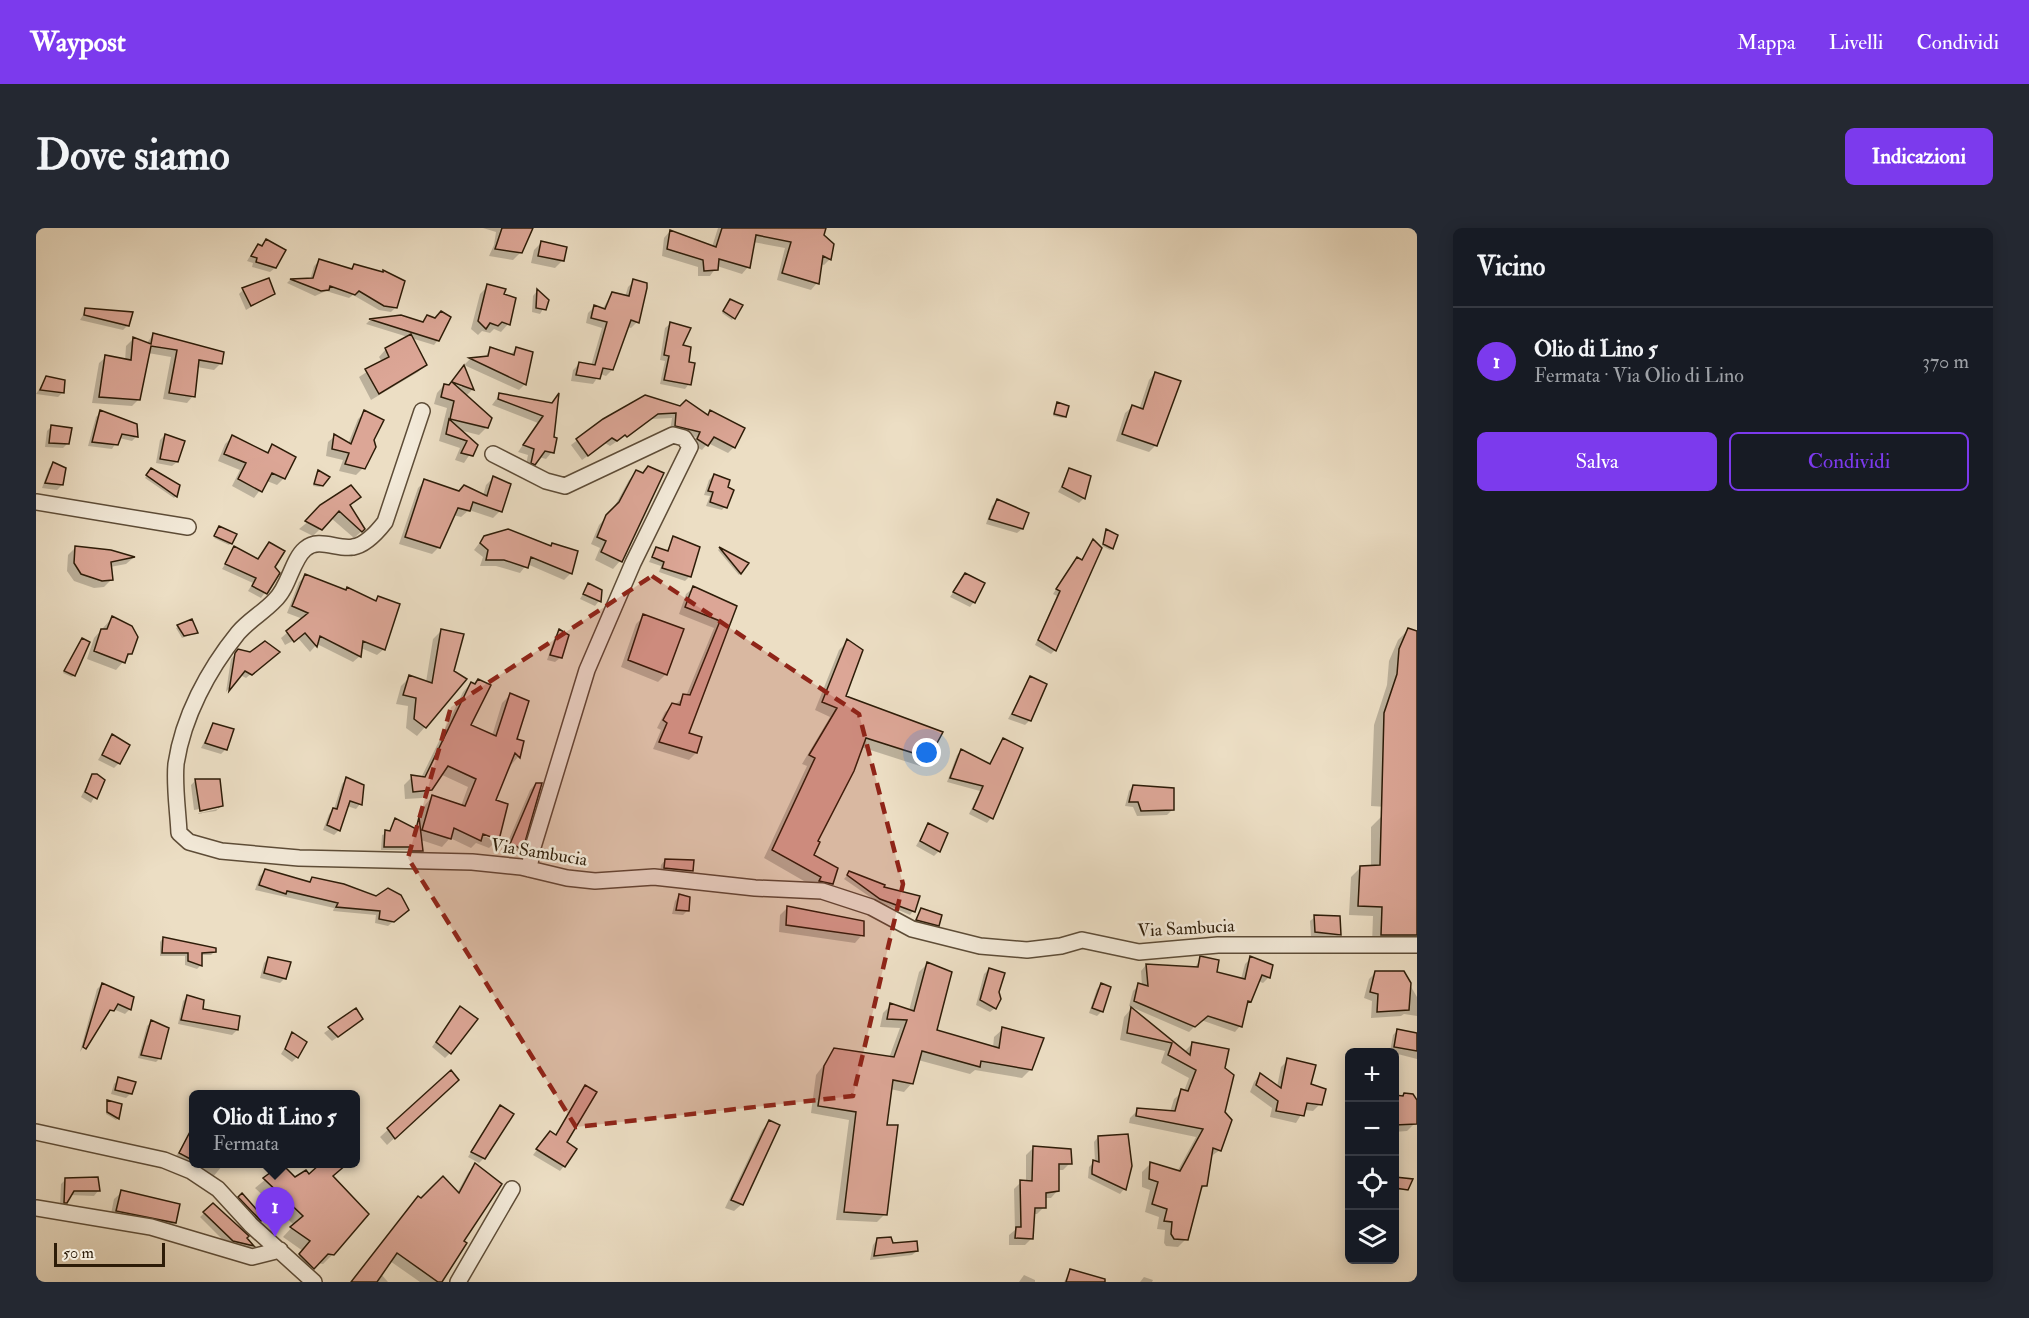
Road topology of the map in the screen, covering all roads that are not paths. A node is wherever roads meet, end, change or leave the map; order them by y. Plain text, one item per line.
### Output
1 (422, 411) dead end
2 (493, 454) dead end
3 (36, 502) edge
4 (188, 527) dead end
5 (529, 869) junction
6 (1417, 945) edge
7 (36, 1132) edge
8 (512, 1189) dead end
9 (36, 1208) edge
10 (280, 1250) junction
11 (314, 1282) edge
12 (458, 1282) edge

1 - 5 street, Via Sambucia
2 - 5 street
3 - 4 street
5 - 6 street, Via Sambucia
7 - 10 street
8 - 12 street
9 - 10 street
10 - 11 street

